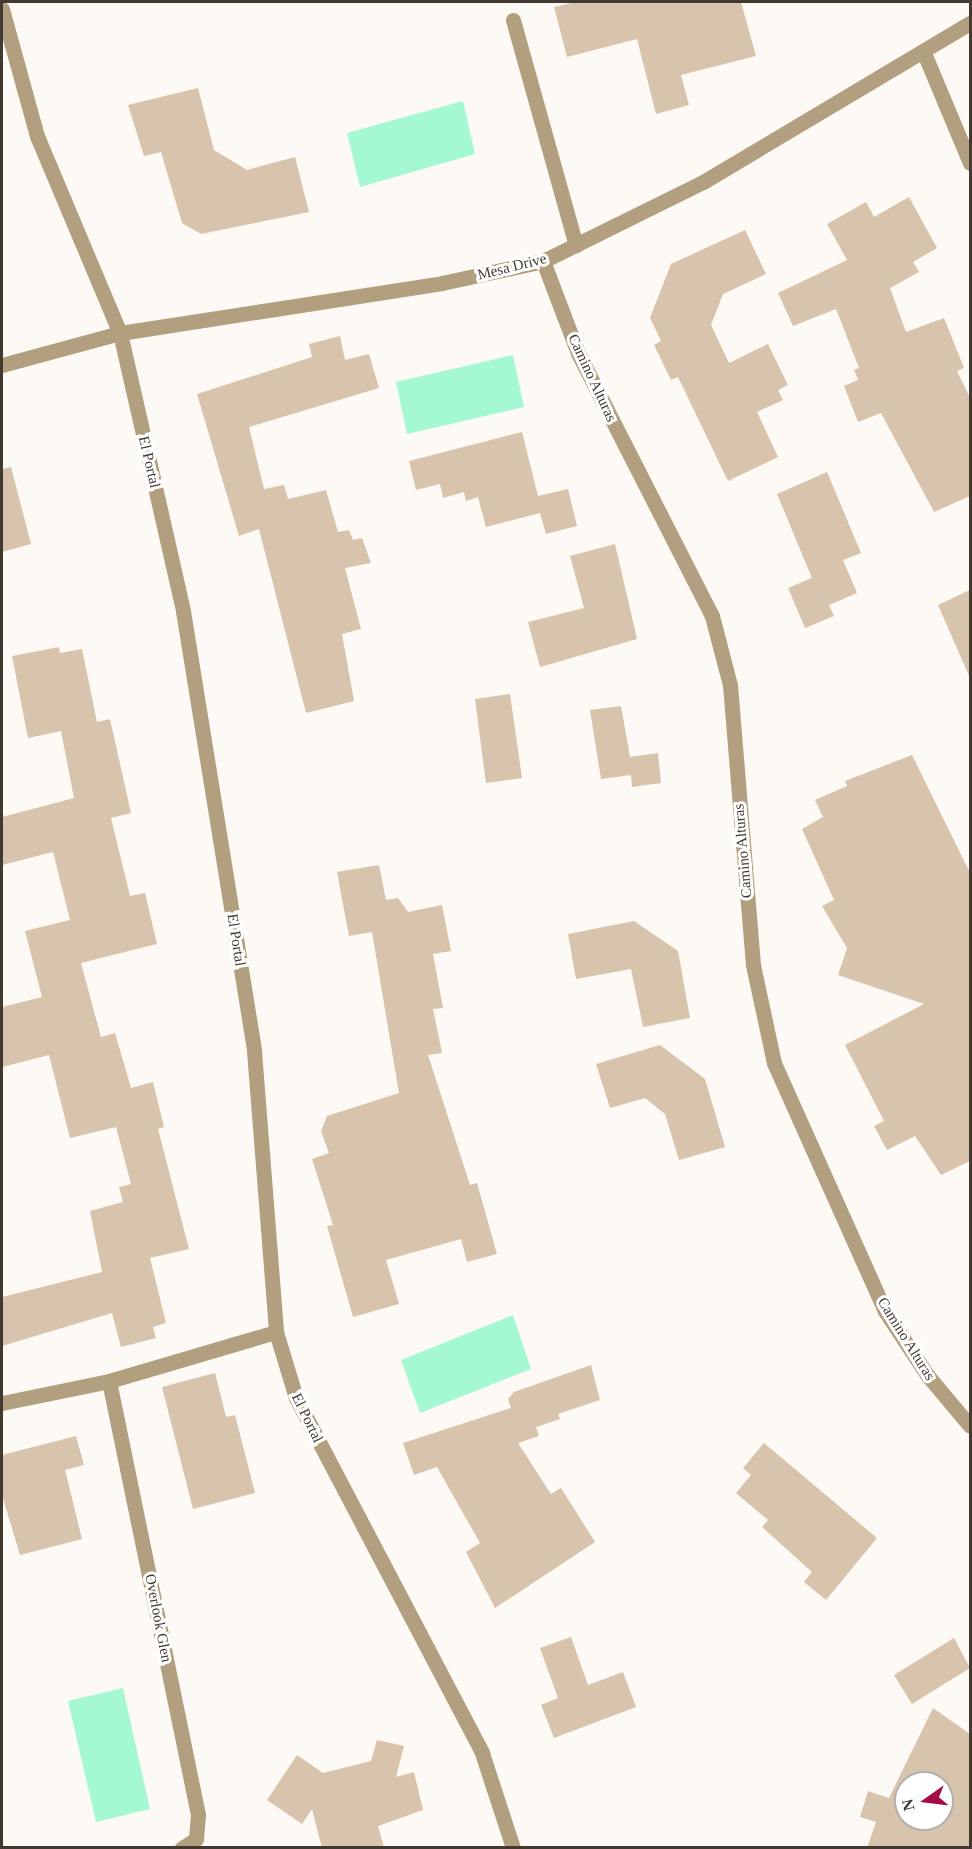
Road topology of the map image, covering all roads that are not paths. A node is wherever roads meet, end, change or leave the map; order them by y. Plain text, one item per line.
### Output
1 (2, 9) edge
2 (513, 20) dead end
3 (970, 23) edge
4 (924, 53) junction
5 (970, 163) edge
6 (576, 245) junction
7 (543, 261) junction
8 (120, 333) junction
9 (2, 365) edge
10 (276, 1332) junction
11 (110, 1381) junction
12 (2, 1403) edge
13 (970, 1426) edge
14 (182, 1848) edge
15 (513, 1848) edge

1 - 8 street, El Portal
2 - 6 street
3 - 4 street, Mesa Drive
4 - 5 street
4 - 6 street, Mesa Drive
6 - 7 street, Mesa Drive
7 - 8 street, Mesa Drive
7 - 13 street, Camino Alturas
8 - 9 street, Mesa Drive
8 - 10 street, El Portal
10 - 11 street
10 - 15 street, El Portal
11 - 12 street
11 - 14 street, Overlook Glen

